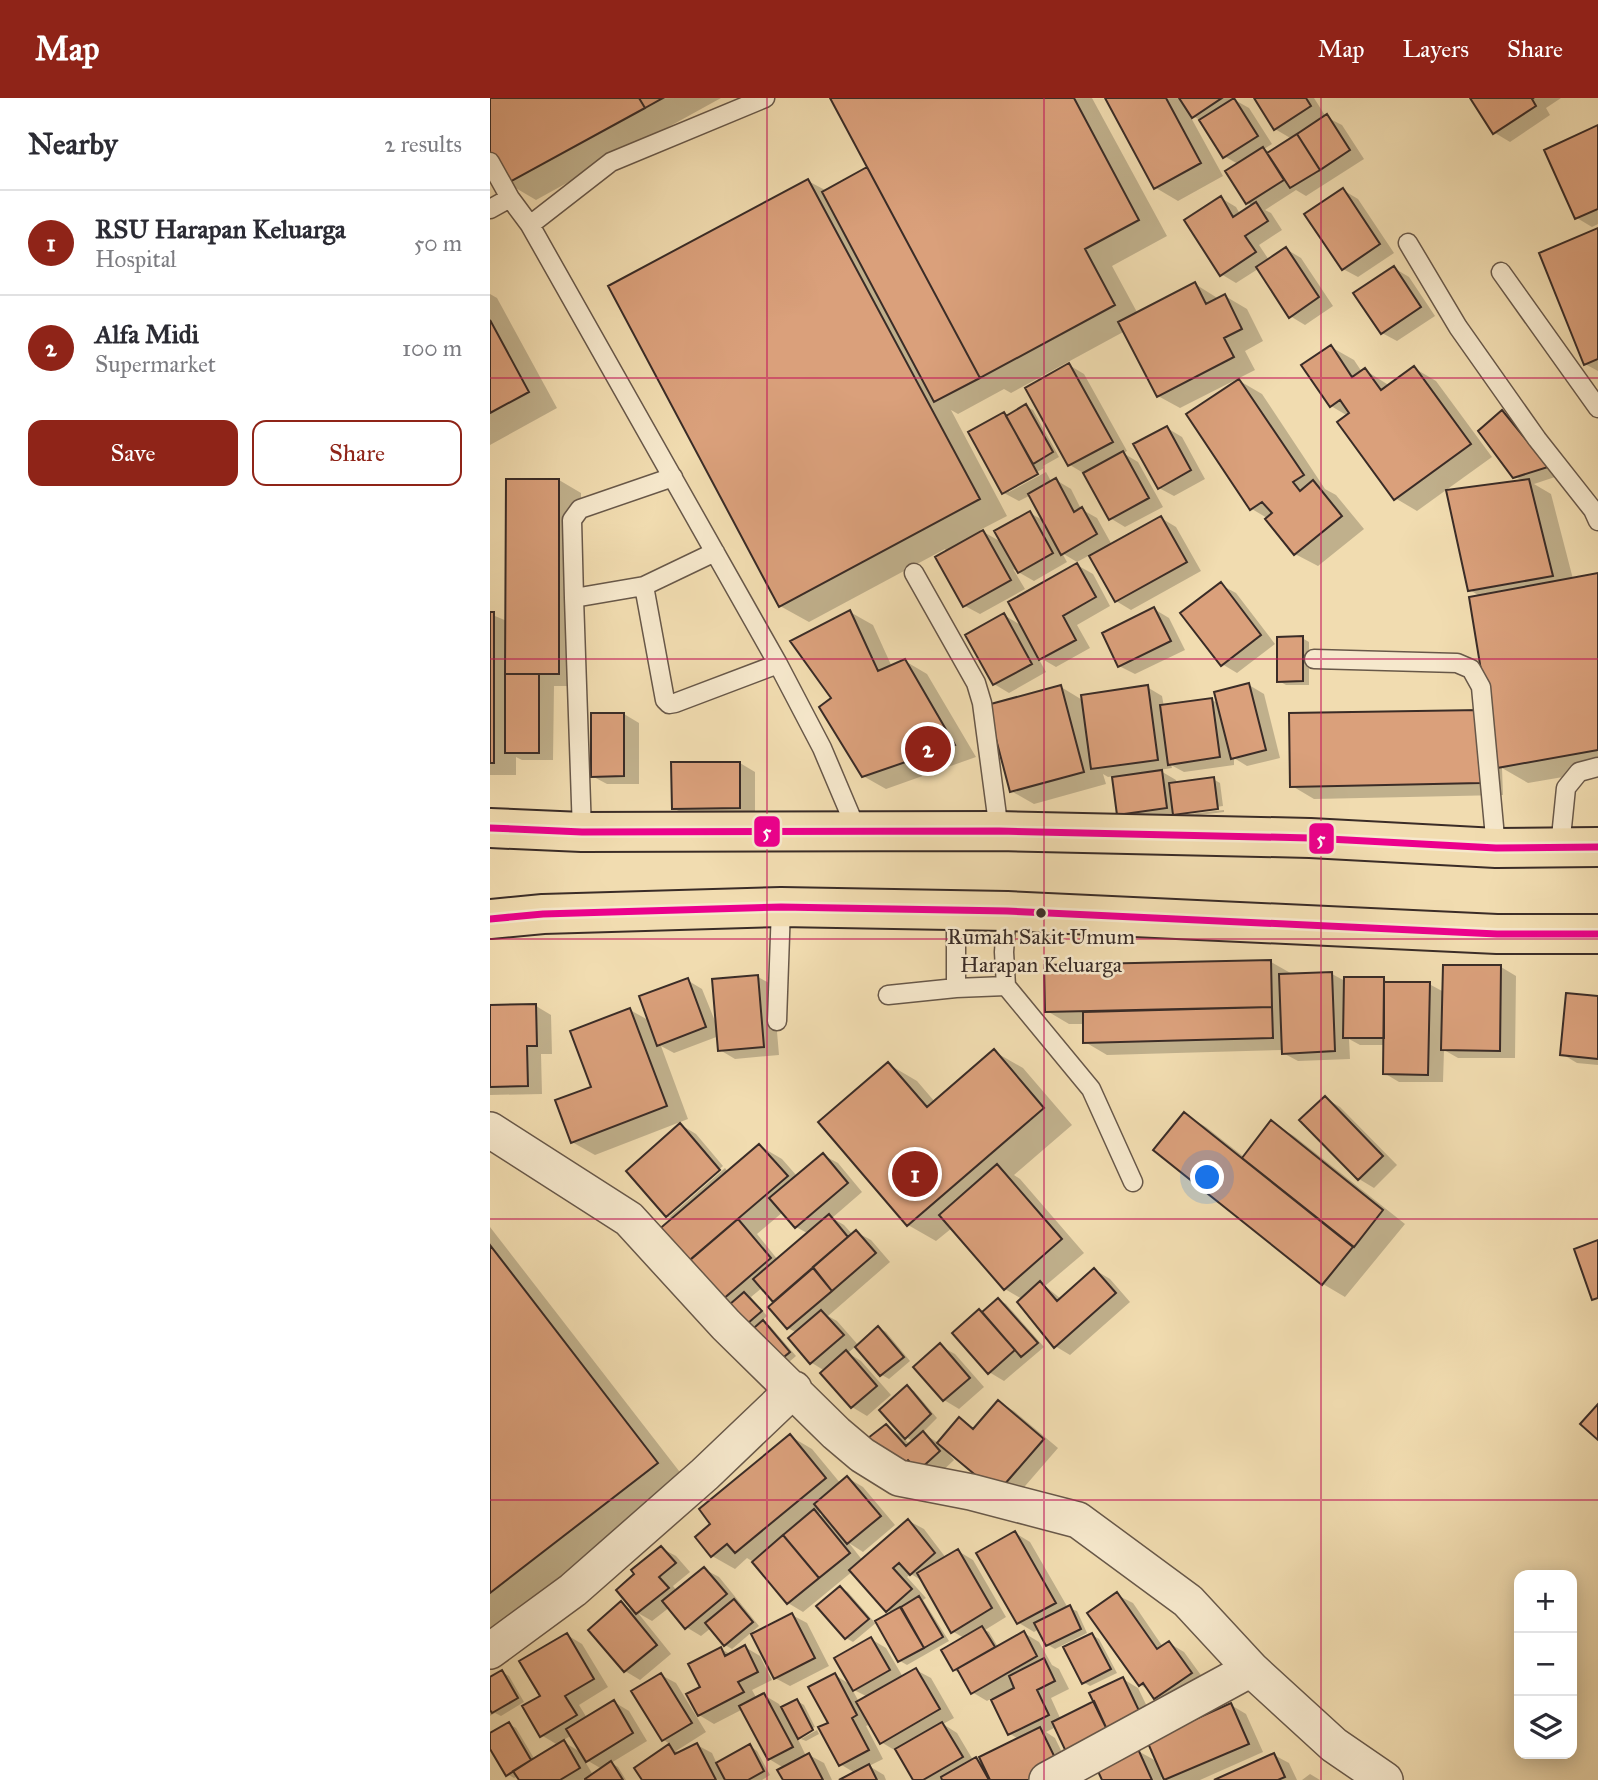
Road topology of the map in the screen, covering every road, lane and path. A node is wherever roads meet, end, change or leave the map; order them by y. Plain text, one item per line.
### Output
1 (765, 98) edge
2 (490, 162) edge
3 (510, 198) junction
4 (490, 209) edge
5 (530, 225) junction
6 (1408, 243) dead end
7 (1501, 272) dead end
8 (1598, 408) edge
9 (673, 477) junction
10 (1598, 522) edge
11 (715, 552) junction
12 (914, 573) dead end
13 (644, 586) junction
14 (574, 598) junction
15 (1314, 659) dead end
16 (778, 664) junction
17 (1598, 767) edge
18 (490, 828) edge
19 (999, 831) junction
20 (582, 832) junction
21 (858, 833) junction
22 (1560, 847) junction
23 (1598, 847) edge
24 (1496, 848) junction
25 (781, 907) junction
26 (1007, 911) junction
27 (956, 912) junction
28 (490, 919) edge
29 (1598, 934) edge
30 (1006, 986) junction
31 (956, 988) junction
32 (888, 995) dead end
33 (777, 1021) dead end
34 (490, 1130) edge
35 (1133, 1182) dead end
36 (794, 1390) junction
37 (490, 1651) edge
38 (1251, 1669) junction
39 (1064, 1776) edge
40 (1385, 1780) edge

1 - 5 lane
2 - 3 lane
3 - 4 lane
3 - 5 lane
5 - 9 lane
6 - 10 lane
7 - 8 lane
9 - 11 lane
9 - 14 lane
11 - 13 lane
11 - 16 lane
12 - 19 lane
13 - 14 lane
13 - 16 lane
14 - 20 lane
15 - 24 lane
16 - 21 lane
17 - 22 lane
18 - 20 highway
19 - 21 highway
19 - 24 highway
20 - 21 highway
22 - 23 highway
22 - 24 highway
25 - 27 highway
25 - 28 highway
25 - 33 lane
26 - 27 highway
26 - 29 highway
26 - 30 lane
27 - 31 lane
30 - 31 lane
30 - 35 lane
31 - 32 lane
34 - 36 street
36 - 37 street
36 - 38 street
38 - 39 street
38 - 40 street

